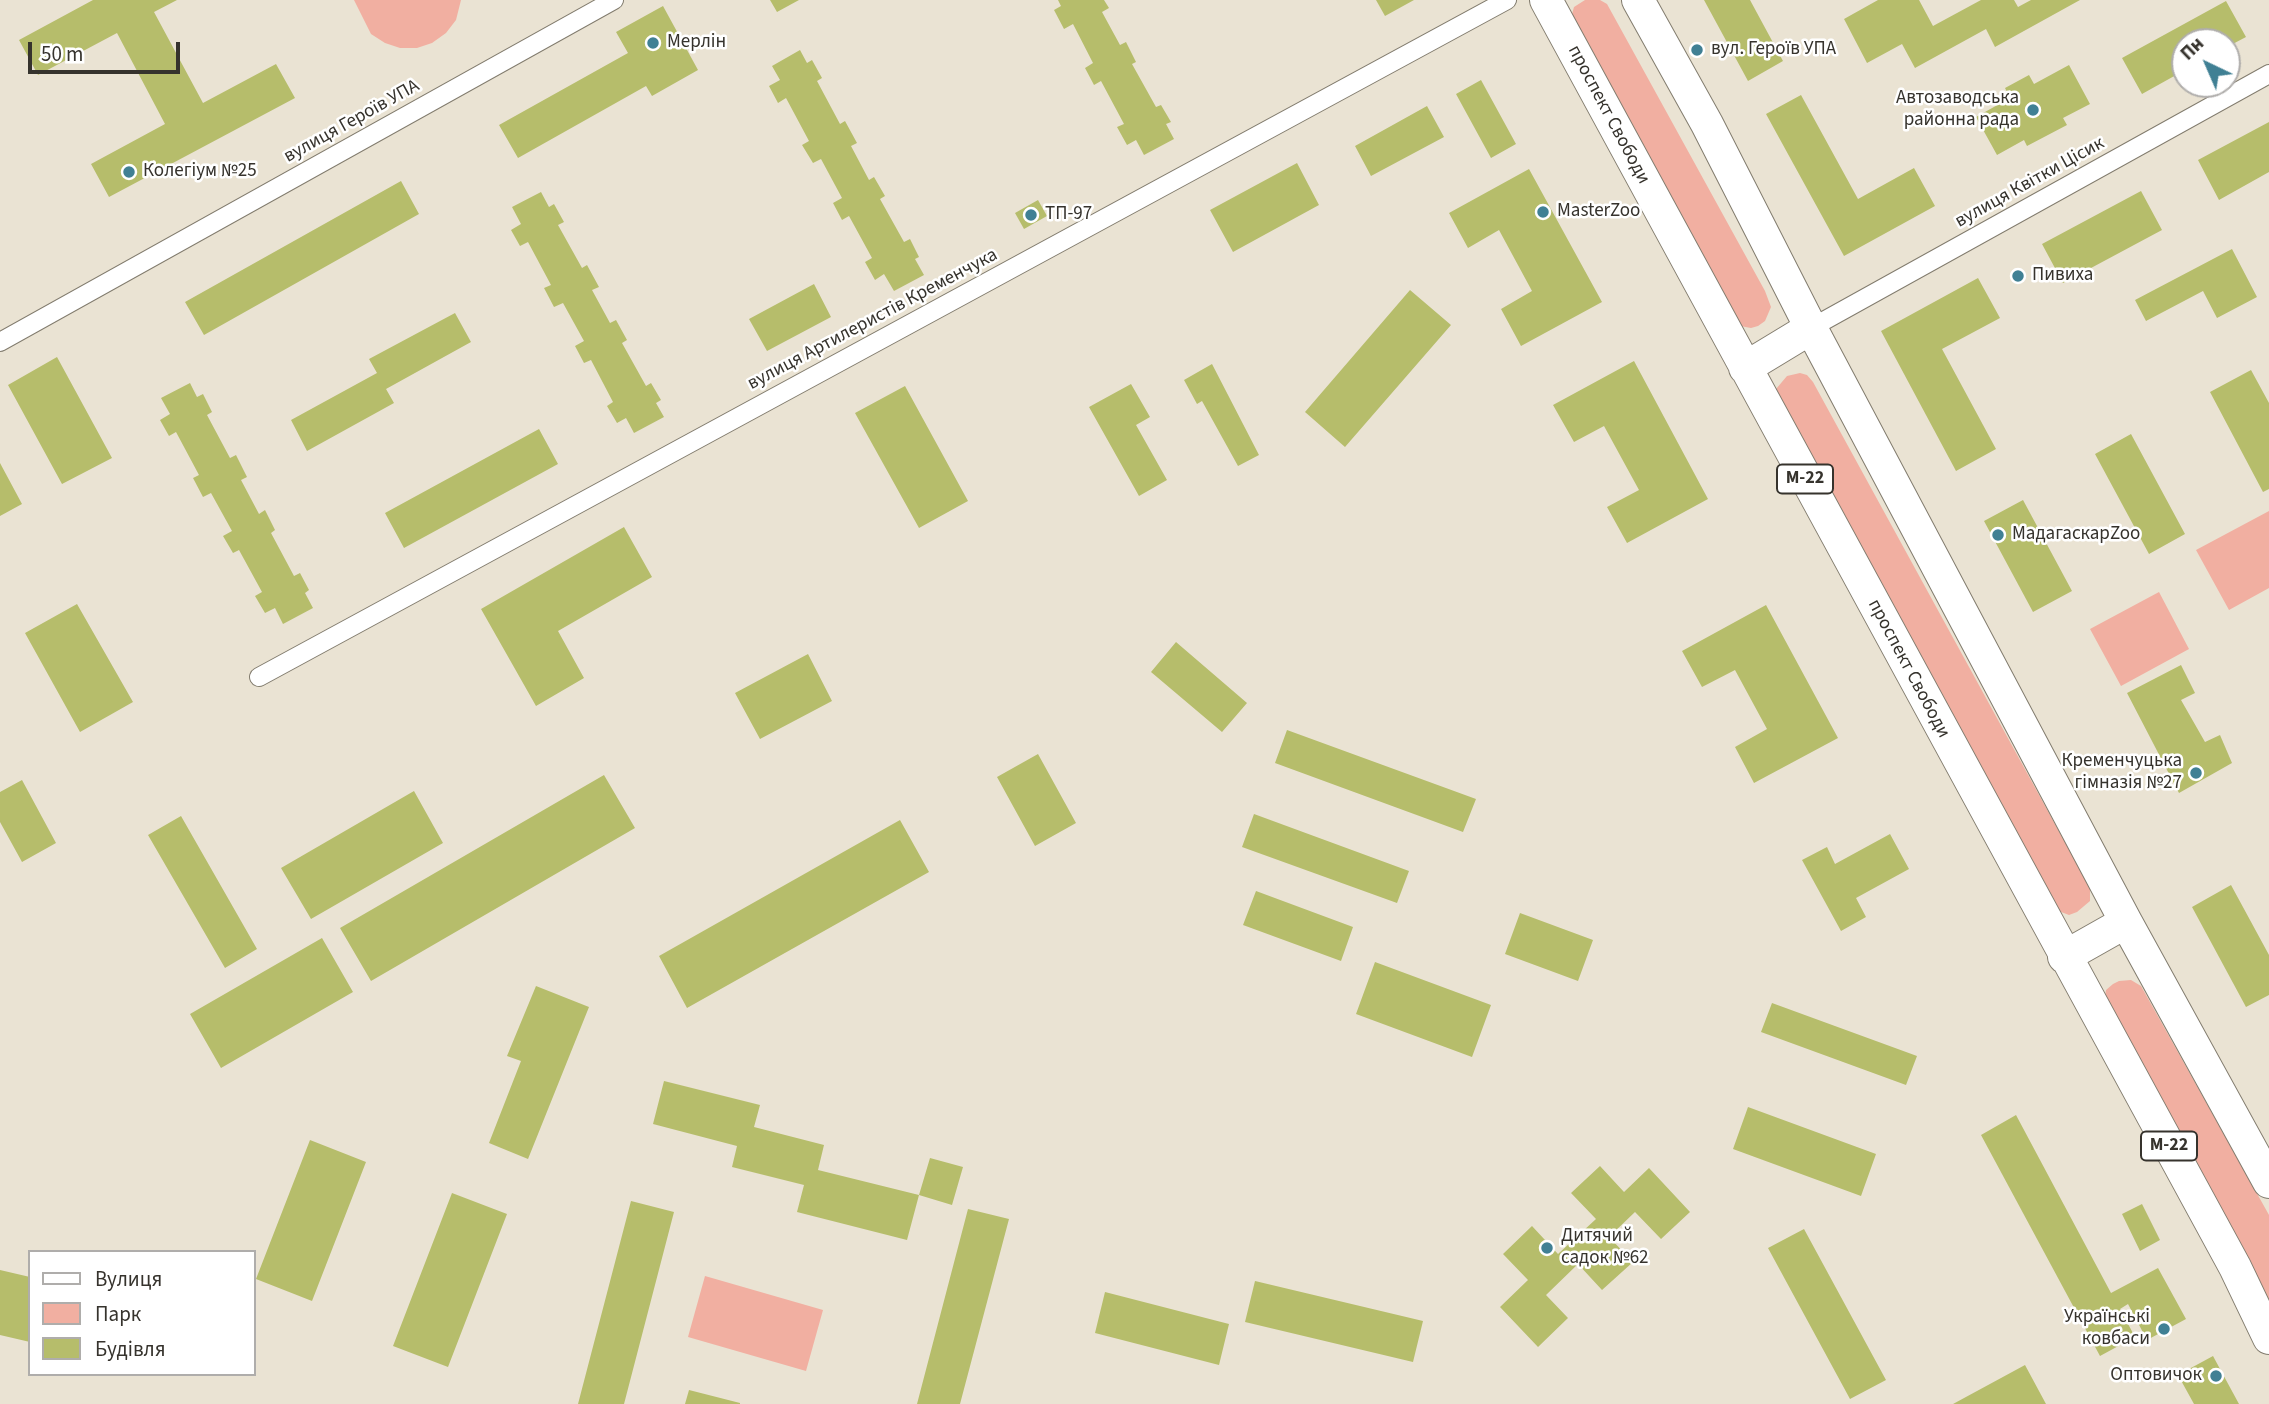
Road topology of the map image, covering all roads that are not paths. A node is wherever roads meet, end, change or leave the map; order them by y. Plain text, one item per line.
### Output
1 (614, 0) edge
2 (1507, 0) edge
3 (1546, 0) edge
4 (1638, 0) edge
5 (2269, 74) edge
6 (1811, 328) junction
7 (0, 342) edge
8 (1745, 368) junction
9 (259, 677) dead end
10 (2126, 922) junction
11 (2064, 957) junction
12 (2269, 1182) edge
13 (2269, 1338) edge

1 - 7 street, вулиця Героїв УПА
2 - 9 street, вулиця Артилеристів Кременчука
3 - 8 highway, проспект Свободи / М-22
4 - 6 highway
5 - 6 street, вулиця Квітки Цісик
6 - 8 highway
6 - 10 highway
8 - 11 highway, проспект Свободи / М-22
10 - 11 highway
10 - 12 highway
11 - 13 highway, проспект Свободи / М-22

